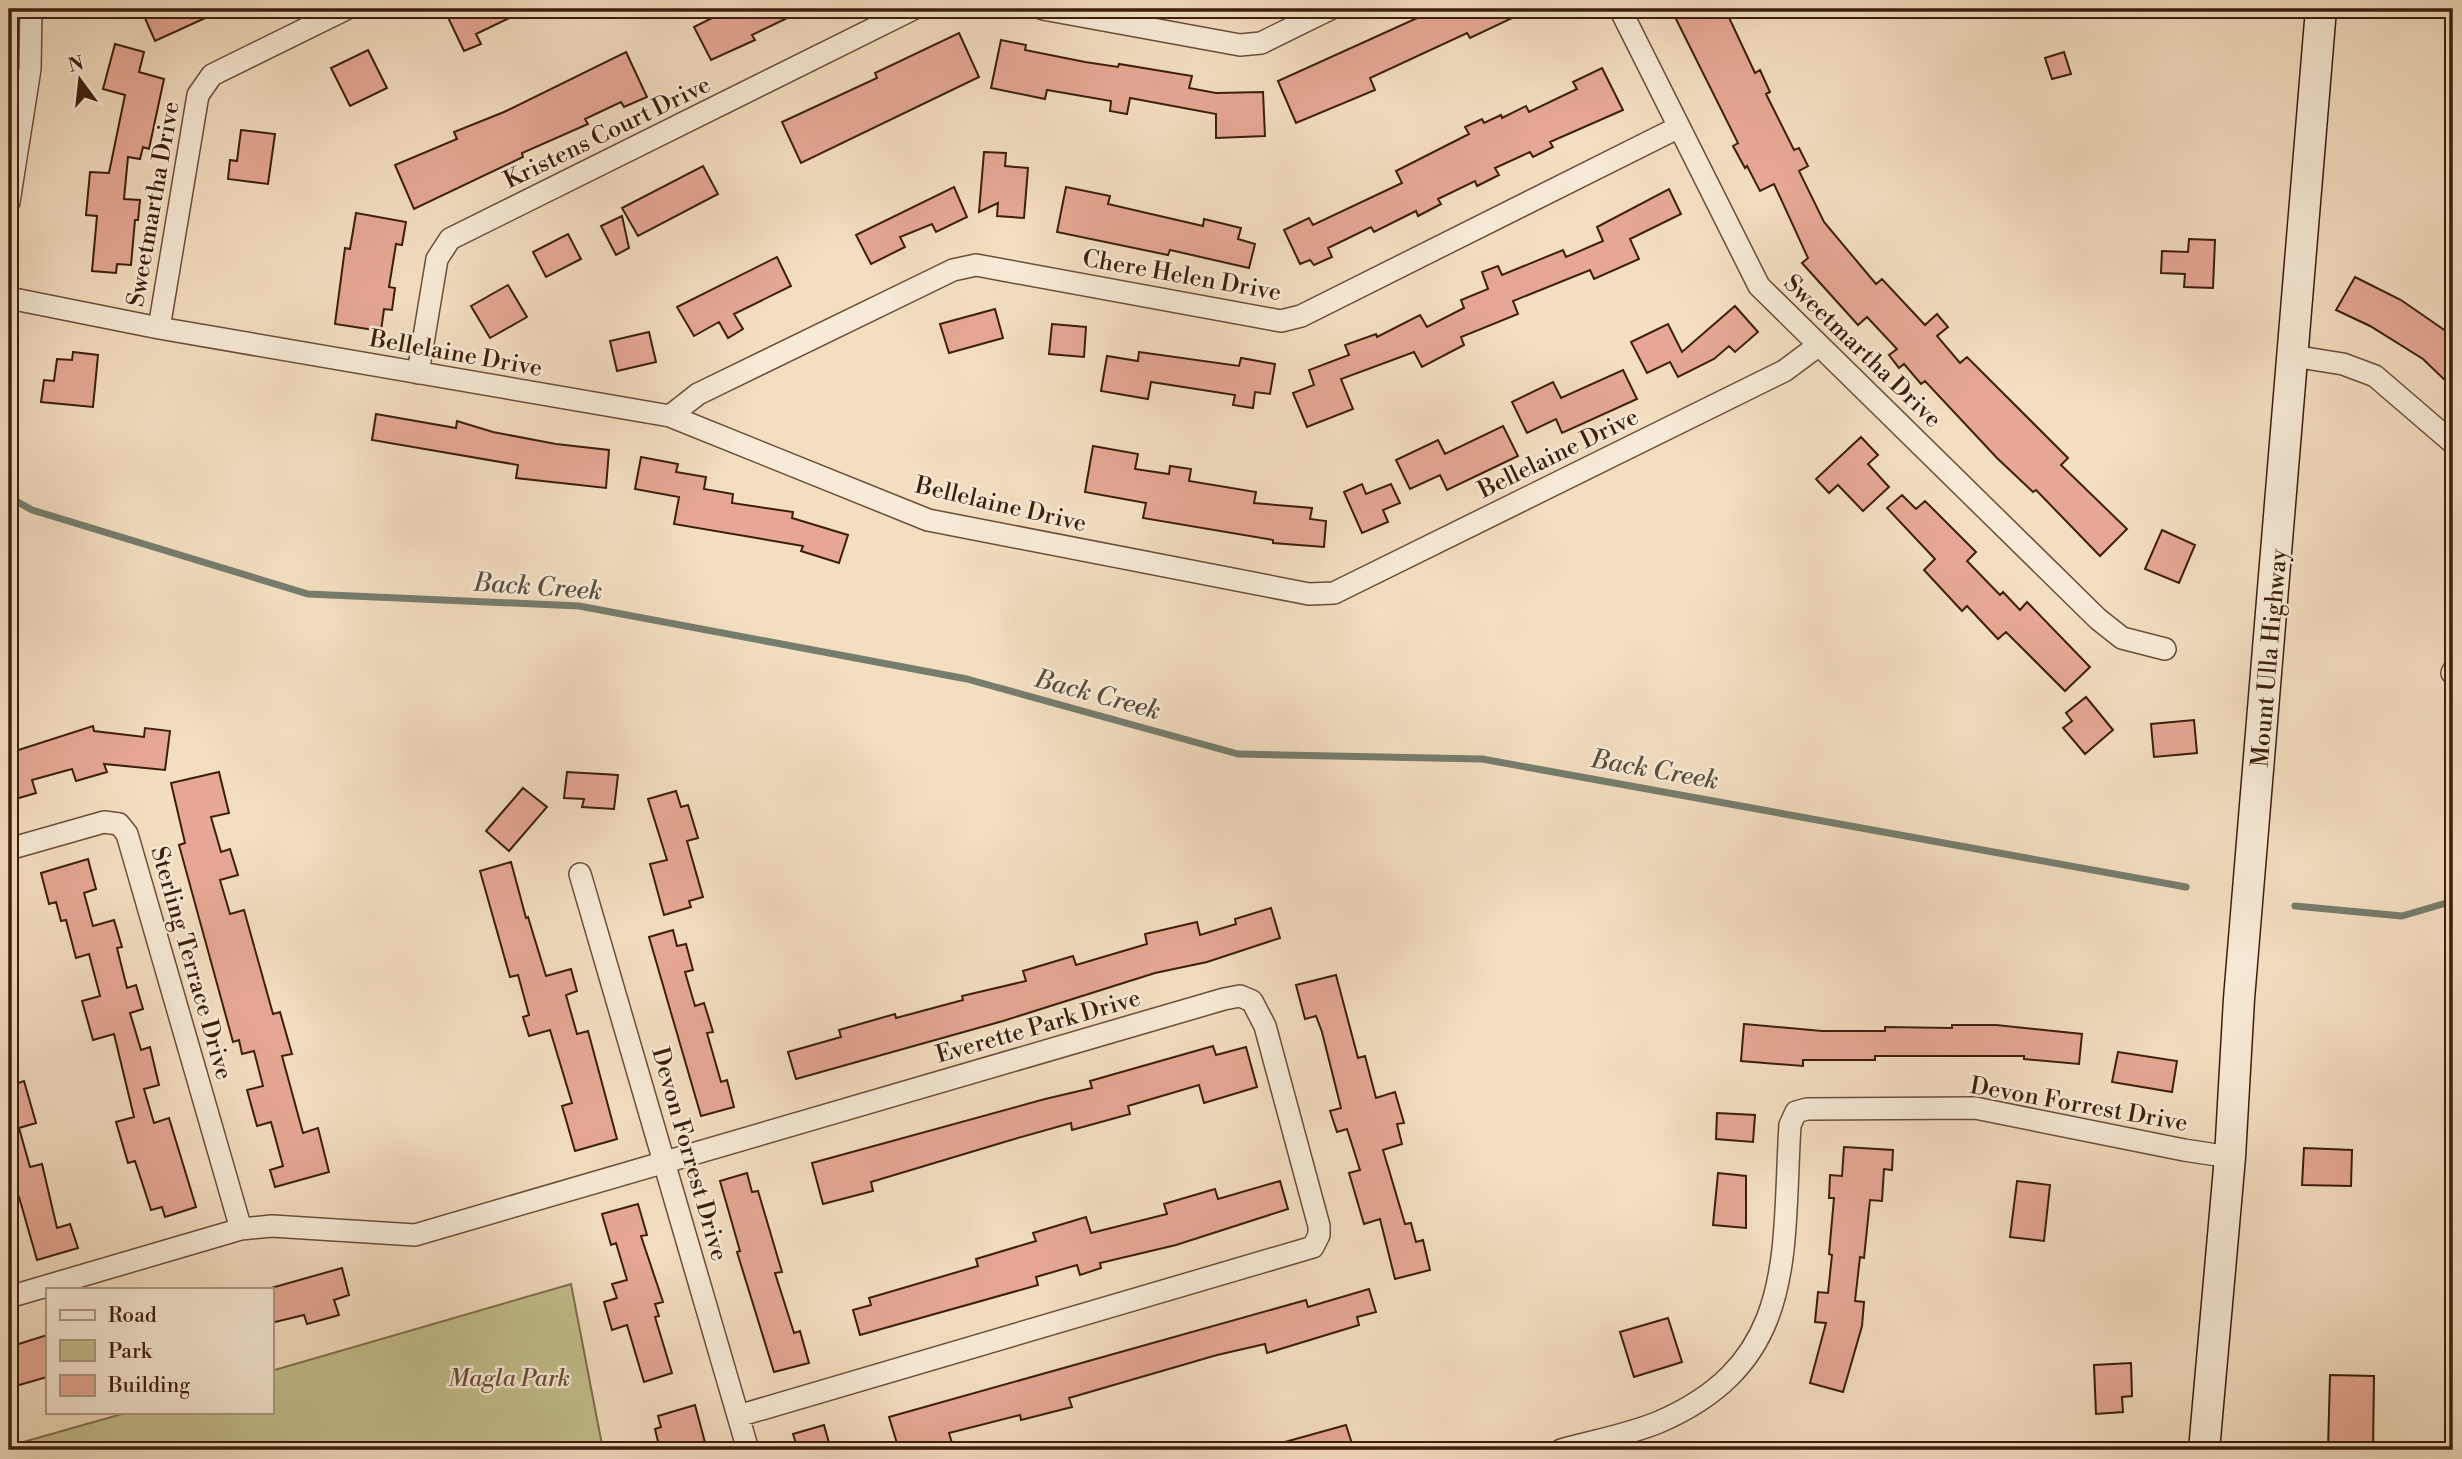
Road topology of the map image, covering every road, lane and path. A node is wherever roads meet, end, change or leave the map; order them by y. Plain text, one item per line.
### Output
1 (31, 9) edge
2 (346, 9) edge
3 (913, 9) edge
4 (1043, 9) edge
5 (1330, 9) edge
6 (1620, 9) edge
7 (2320, 9) edge
8 (1679, 127) junction
9 (9, 202) edge
10 (9, 298) edge
11 (159, 328) junction
12 (1819, 345) junction
13 (2293, 355) junction
14 (418, 373) junction
15 (670, 416) junction
16 (2453, 443) edge
17 (2165, 649) dead end
18 (9, 849) edge
19 (580, 874) dead end
20 (2230, 1157) junction
21 (664, 1161) junction
22 (241, 1229) junction
23 (9, 1297) edge
24 (738, 1416) junction
25 (748, 1450) edge
26 (1561, 1450) edge
27 (2204, 1450) edge

1 - 9 street
2 - 11 street, Sweetmartha Drive
3 - 14 street, Kristens Court Drive
4 - 5 street
6 - 8 street, Sweetmartha Drive
7 - 13 main road, Mount Ulla Highway
8 - 12 street, Sweetmartha Drive
8 - 15 street, Chere Helen Drive
10 - 11 street, Bellelaine Drive
11 - 14 street, Bellelaine Drive
12 - 15 street, Bellelaine Drive
12 - 17 street, Sweetmartha Drive
13 - 16 street
13 - 20 main road, Mount Ulla Highway
14 - 15 street, Bellelaine Drive
18 - 22 street, Sterling Terrace Drive
19 - 21 street, Devon Forrest Drive
20 - 26 street, Devon Forrest Drive
20 - 27 main road, Mount Ulla Highway
21 - 22 street, Everette Park Drive
21 - 24 street, Devon Forrest Drive
21 - 24 street, Everette Park Drive
22 - 23 street, Everette Park Drive
24 - 25 street, Devon Forrest Drive

